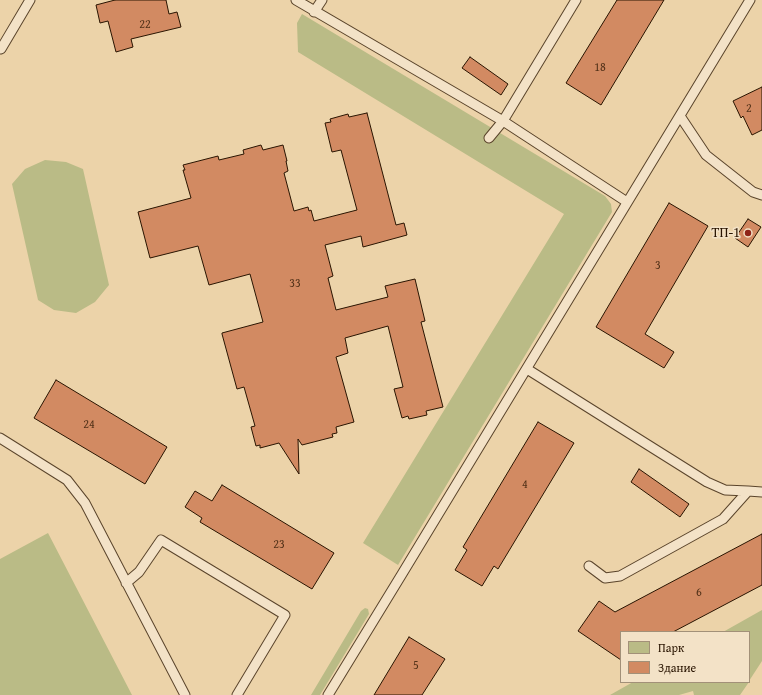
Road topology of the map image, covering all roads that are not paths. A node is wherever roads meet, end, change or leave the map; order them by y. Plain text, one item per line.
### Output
1 (30, 0) edge
2 (296, 0) edge
3 (322, 0) edge
4 (576, 0) edge
5 (750, 0) edge
6 (314, 12) junction
7 (0, 49) edge
8 (680, 116) junction
9 (503, 121) junction
10 (489, 138) dead end
11 (762, 196) edge
12 (627, 202) junction
13 (527, 369) junction
14 (0, 438) edge
15 (748, 491) junction
16 (762, 491) edge
17 (589, 566) dead end
18 (126, 583) junction
19 (185, 695) edge
20 (237, 695) edge
21 (328, 695) edge

1 - 7 lane
2 - 6 lane
3 - 6 lane
4 - 9 lane
5 - 8 lane
6 - 9 lane
8 - 11 lane
8 - 12 lane
9 - 10 lane
9 - 12 lane
12 - 13 lane
13 - 15 lane
13 - 21 lane
14 - 18 lane
15 - 16 lane
15 - 17 lane
18 - 19 lane
18 - 20 lane

